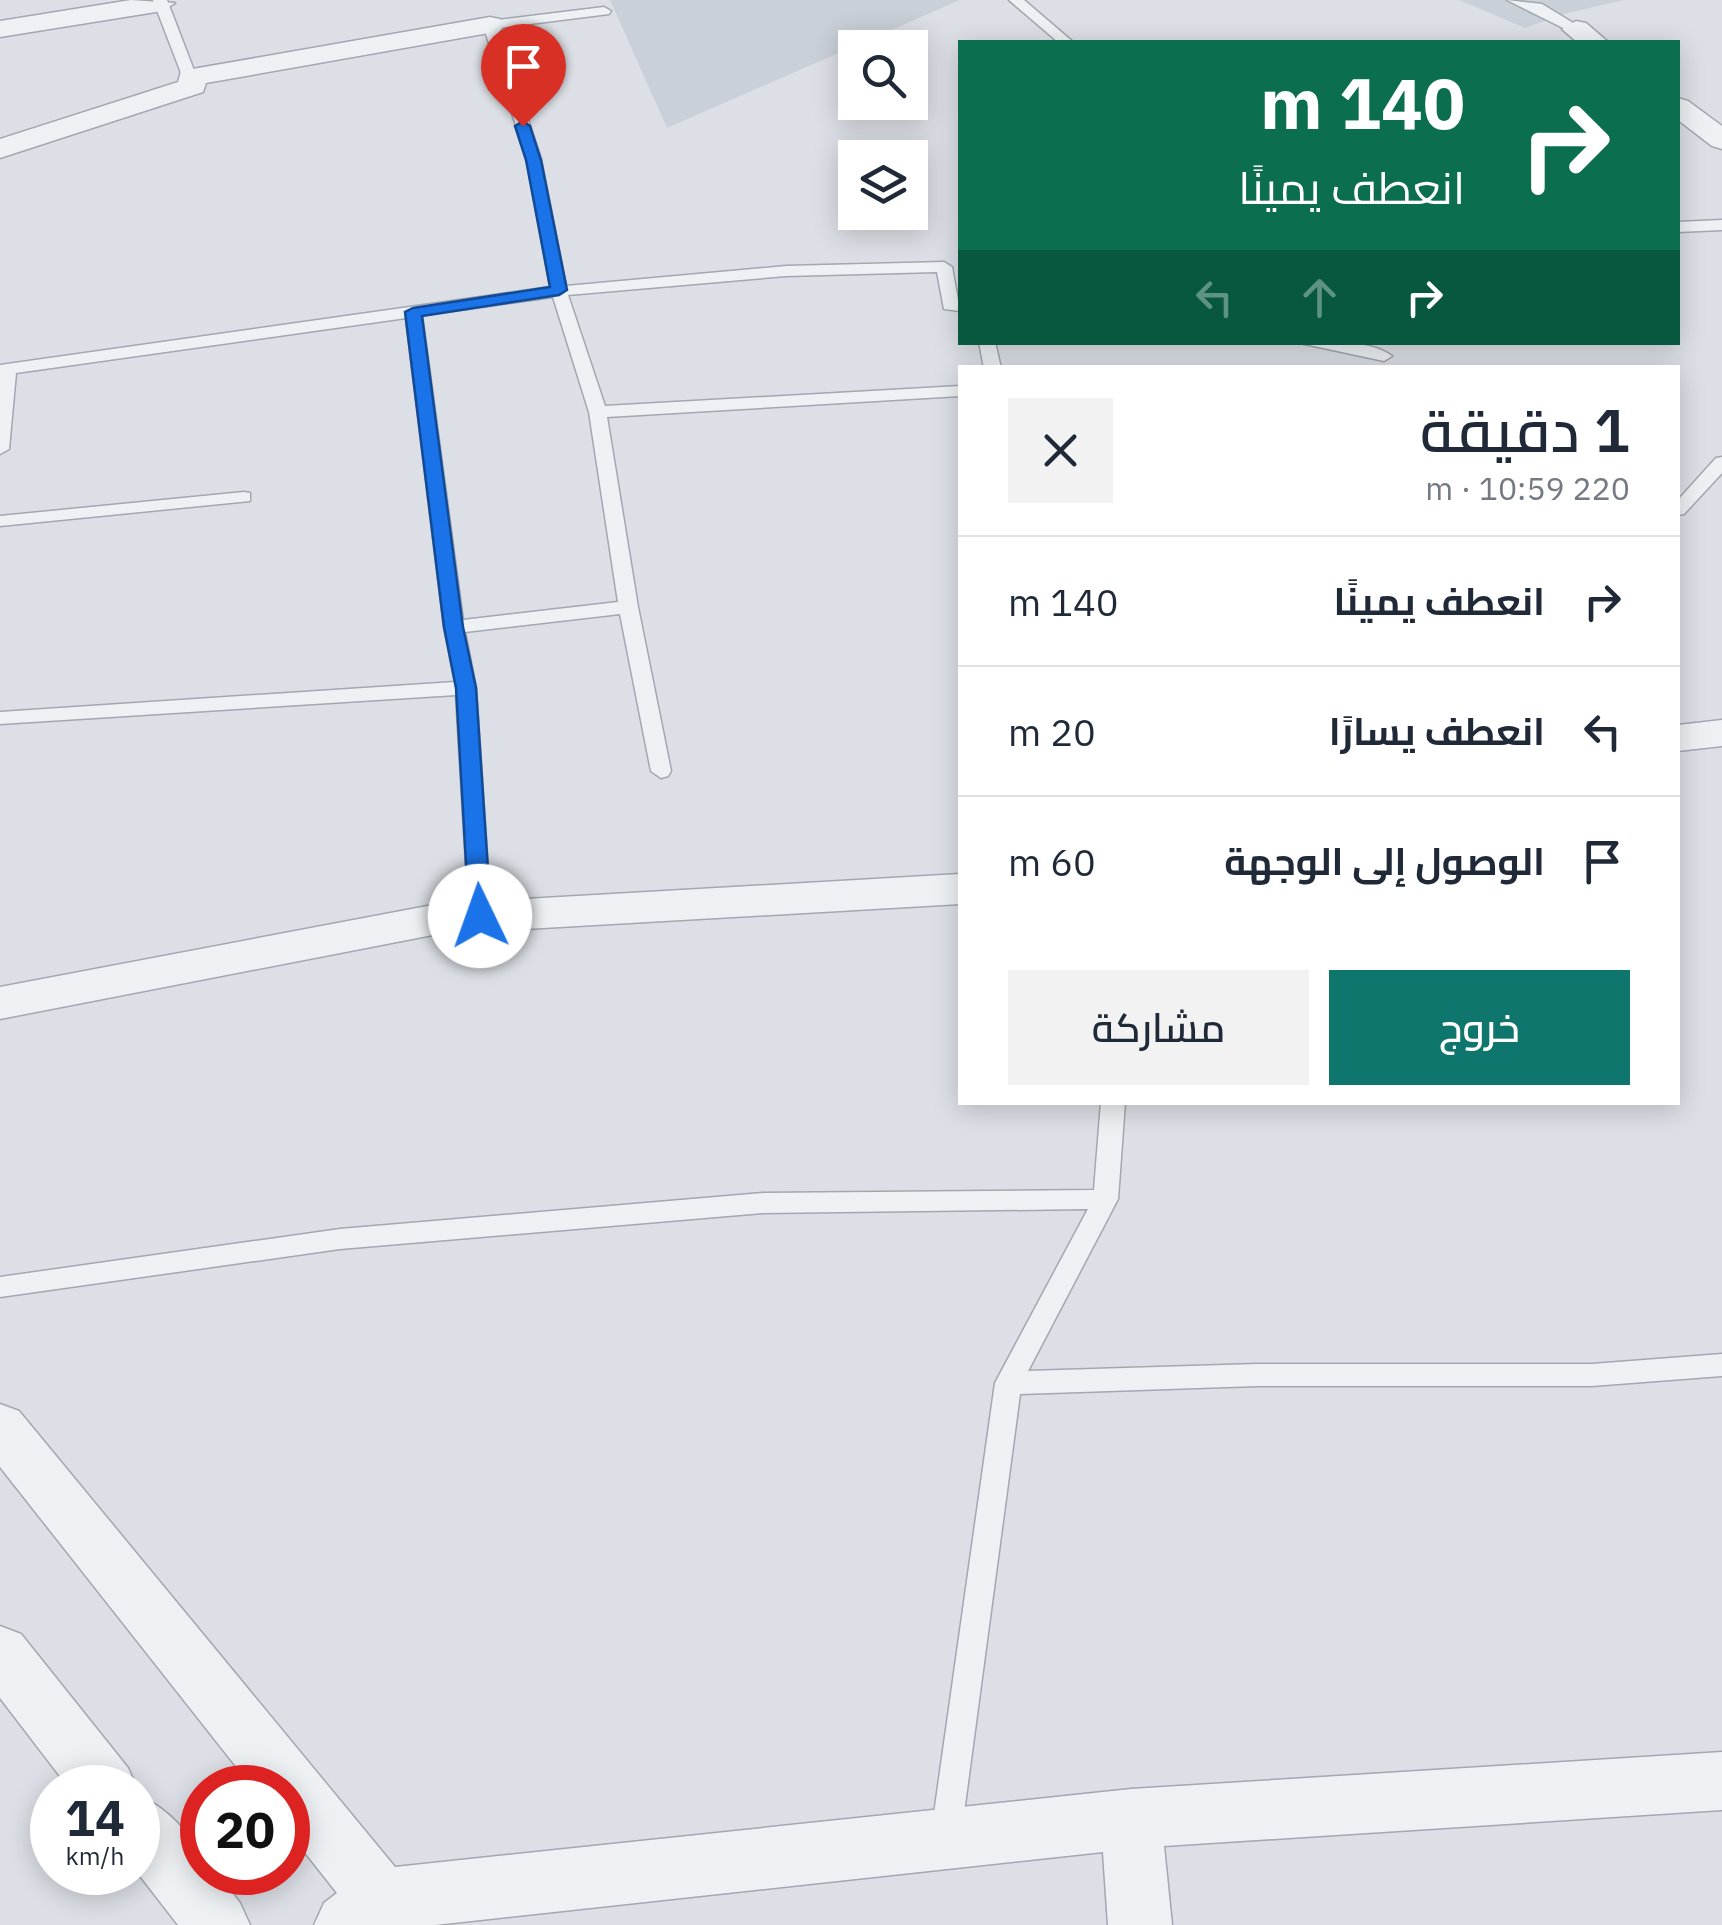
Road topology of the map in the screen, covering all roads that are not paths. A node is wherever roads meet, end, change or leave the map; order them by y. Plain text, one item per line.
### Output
1 (1016, 0) edge
2 (1514, 0) edge
3 (161, 2) edge
4 (604, 11) dead end
5 (490, 25) junction
6 (0, 29) edge
7 (1585, 36) edge
8 (1064, 40) edge
9 (193, 86) junction
10 (1680, 108) edge
11 (1722, 140) edge
12 (0, 149) edge
13 (1722, 224) edge
14 (1680, 227) edge
15 (559, 290) junction
16 (958, 306) edge
17 (413, 312) junction
18 (1314, 345) edge
19 (1397, 345) edge
20 (1378, 362) edge
21 (4, 370) edge
22 (958, 391) edge
23 (598, 412) junction
24 (0, 449) edge
25 (1722, 462) edge
26 (244, 497) dead end
27 (1680, 508) edge
28 (0, 521) edge
29 (628, 607) junction
30 (454, 627) junction
31 (466, 688) junction
32 (0, 718) edge
33 (1722, 733) edge
34 (1680, 734) edge
35 (660, 771) dead end
36 (958, 889) edge
37 (480, 916) junction
38 (0, 1003) edge
39 (1113, 1105) edge
40 (1106, 1199) junction
41 (0, 1287) edge
42 (1722, 1364) edge
43 (1008, 1383) junction
44 (0, 1427) edge
45 (0, 1654) edge
46 (89, 1765) edge
47 (1722, 1781) edge
48 (1131, 1819) junction
49 (946, 1838) junction
50 (160, 1852) edge
51 (376, 1917) edge
52 (218, 1925) edge
53 (1140, 1925) edge

1 - 8 lane
2 - 7 lane
3 - 6 street
3 - 9 lane
4 - 5 lane
5 - 9 street
5 - 15 lane
9 - 12 street
10 - 11 street
13 - 14 lane
15 - 16 lane
15 - 17 lane
15 - 23 lane
17 - 21 lane
17 - 30 lane
18 - 20 lane
19 - 20 lane
21 - 24 lane
22 - 23 lane
23 - 29 lane
25 - 27 lane
26 - 28 lane
29 - 30 lane
29 - 35 lane
30 - 31 lane
31 - 32 lane
31 - 37 lane
33 - 34 street
36 - 37 street
37 - 38 street
39 - 40 lane
40 - 41 lane
40 - 43 lane
42 - 43 lane
43 - 49 lane
44 - 51 street
45 - 46 street
47 - 48 street
48 - 49 street
48 - 53 street
49 - 51 street
50 - 52 street

